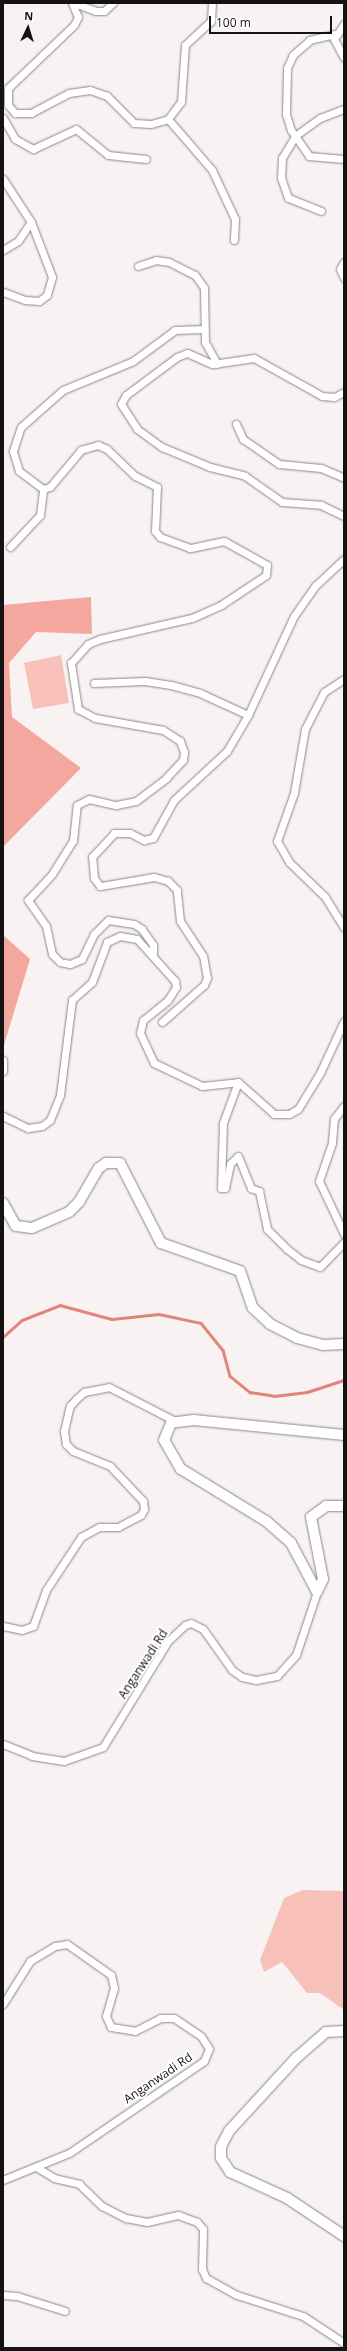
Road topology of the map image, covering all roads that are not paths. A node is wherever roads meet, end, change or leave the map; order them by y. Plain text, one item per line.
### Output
1 (73, 3) edge
2 (113, 3) edge
3 (212, 3) edge
4 (344, 24) edge
5 (335, 34) junction
6 (344, 58) edge
7 (6, 90) edge
8 (344, 109) edge
9 (3, 118) edge
10 (168, 119) junction
11 (295, 136) junction
12 (146, 159) dead end
13 (344, 159) edge
14 (3, 179) edge
15 (321, 211) dead end
16 (31, 222) junction
17 (234, 240) dead end
18 (3, 250) edge
19 (344, 262) edge
20 (138, 266) dead end
21 (344, 278) edge
22 (3, 292) edge
23 (204, 329) junction
24 (217, 364) junction
25 (344, 392) edge
26 (236, 424) dead end
27 (344, 478) edge
28 (43, 489) junction
29 (344, 516) edge
30 (10, 547) dead end
31 (344, 559) edge
32 (344, 679) edge
33 (94, 683) dead end
34 (248, 715) junction
35 (344, 926) edge
36 (153, 955) junction
37 (344, 1021) edge
38 (162, 1022) dead end
39 (3, 1060) edge
40 (3, 1071) edge
41 (238, 1082) junction
42 (344, 1106) edge
43 (3, 1116) edge
44 (3, 1203) edge
45 (344, 1234) edge
46 (344, 1242) edge
47 (344, 1344) edge
48 (175, 1421) junction
49 (344, 1435) edge
50 (344, 1506) edge
51 (317, 1592) junction
52 (3, 1626) edge
53 (3, 1744) edge
54 (3, 2004) edge
55 (344, 2031) edge
56 (36, 2167) junction
57 (3, 2180) edge
58 (344, 2236) edge
59 (3, 2295) edge
60 (65, 2312) dead end
61 (344, 2343) edge

1 - 2 street
1 - 7 street
3 - 10 street
4 - 5 street
5 - 6 street
5 - 11 street
7 - 10 street
8 - 11 street
9 - 12 street
10 - 17 street
11 - 13 street
11 - 15 street
14 - 16 street
16 - 18 street
16 - 22 street
19 - 21 street
20 - 23 street
23 - 24 street
23 - 28 street
24 - 25 street
24 - 29 street
26 - 27 street
28 - 30 street
28 - 36 street
31 - 34 street
32 - 35 street
33 - 34 street
34 - 38 street
36 - 41 street
36 - 43 street
37 - 41 street
39 - 40 street
41 - 46 street
42 - 45 street
44 - 47 street
48 - 49 street
48 - 51 street
48 - 52 street
50 - 51 street
51 - 53 street, Anganwadi Rd
54 - 56 street, Anganwadi Rd
55 - 58 street
56 - 57 street, Anganwadi Rd
56 - 61 street
59 - 60 street

